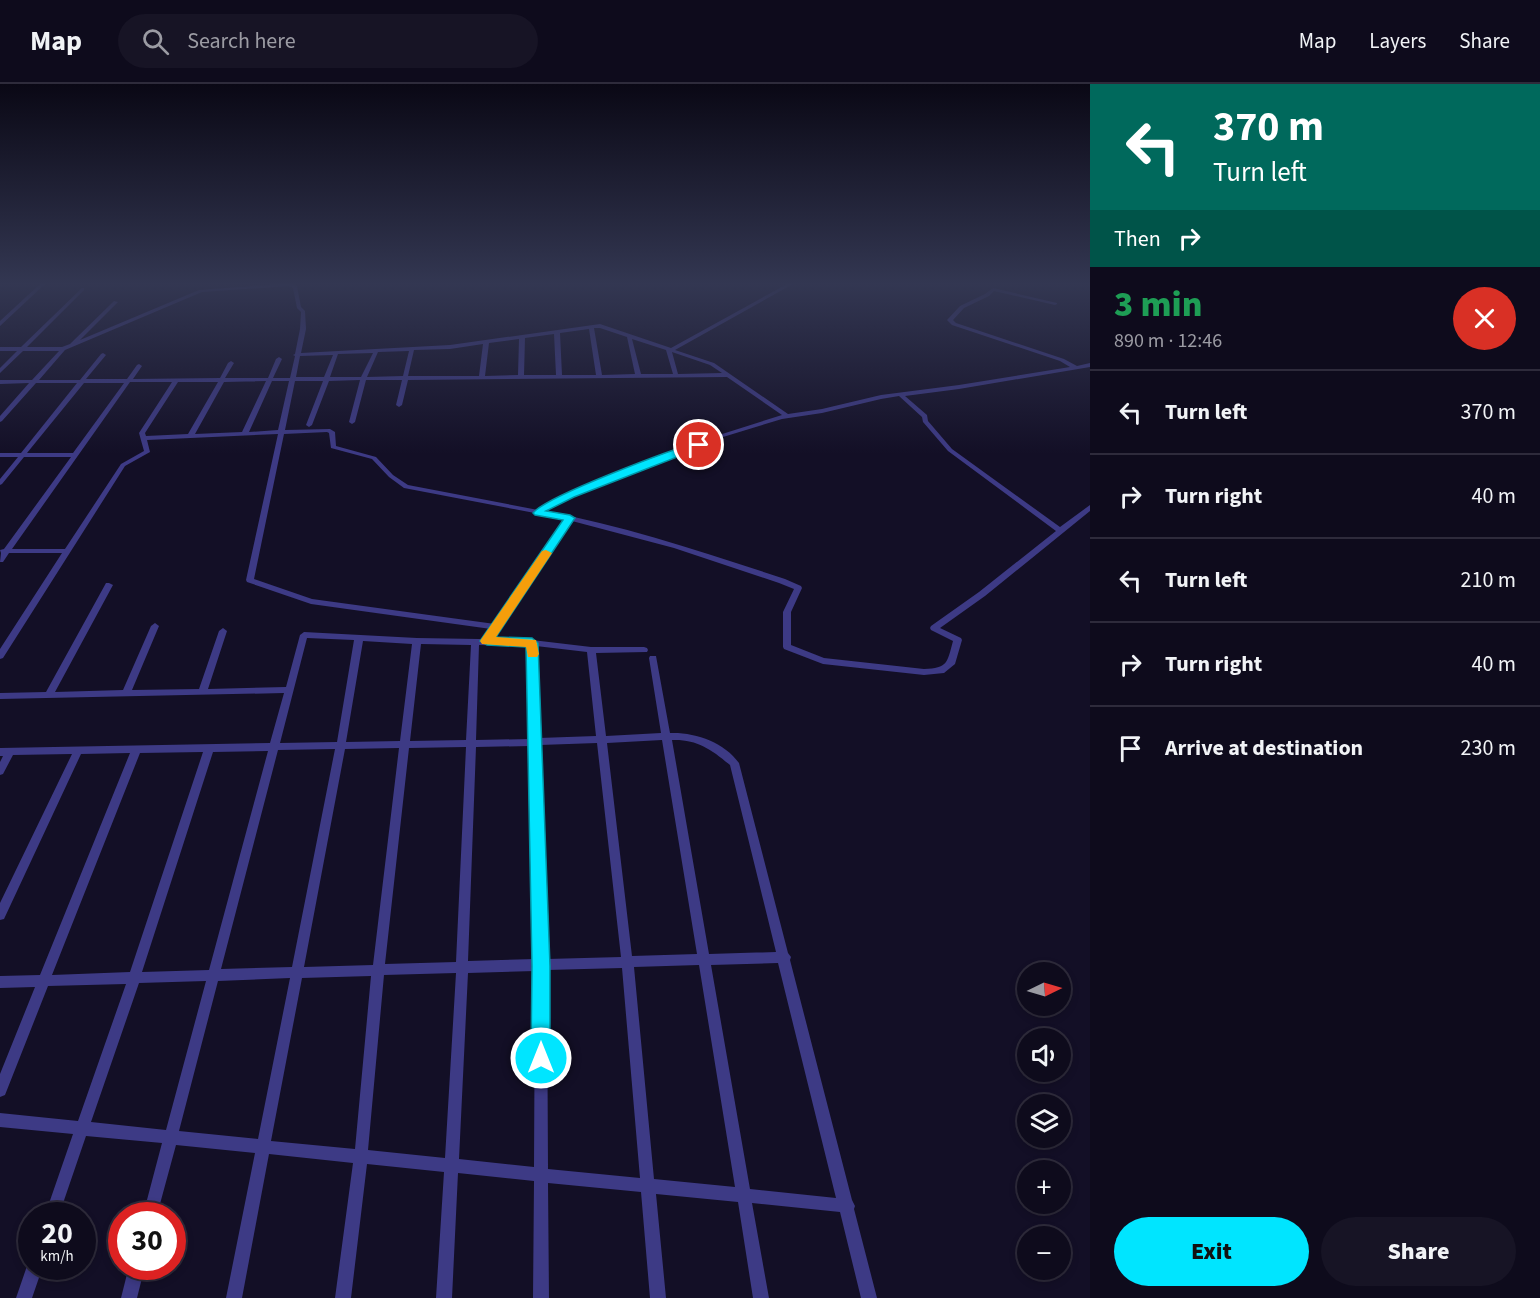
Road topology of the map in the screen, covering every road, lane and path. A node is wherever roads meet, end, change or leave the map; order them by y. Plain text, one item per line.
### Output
1 (30, 341) edge
2 (76, 341) edge
3 (81, 341) edge
4 (300, 341) edge
5 (500, 341) edge
6 (522, 341) edge
7 (557, 341) edge
8 (593, 341) edge
9 (630, 341) edge
10 (645, 341) edge
11 (684, 341) edge
12 (1004, 341) edge
13 (486, 343) junction
14 (71, 345) junction
15 (670, 348) junction
16 (0, 349) edge
17 (22, 349) junction
18 (63, 349) junction
19 (412, 349) junction
20 (375, 351) junction
21 (336, 353) junction
22 (104, 355) dead end
23 (296, 355) junction
24 (279, 359) dead end
25 (231, 363) dead end
26 (1090, 365) edge
27 (139, 366) dead end
28 (1076, 367) junction
29 (0, 371) edge
30 (638, 375) junction
31 (676, 375) junction
32 (728, 375) junction
33 (482, 376) junction
34 (521, 376) junction
35 (559, 376) junction
36 (599, 376) junction
37 (328, 377) junction
38 (364, 377) junction
39 (406, 377) junction
40 (269, 378) junction
41 (292, 378) junction
42 (222, 379) junction
43 (176, 380) junction
44 (35, 381) junction
45 (81, 381) junction
46 (128, 381) junction
47 (0, 382) edge
48 (901, 395) junction
49 (399, 405) dead end
50 (787, 416) junction
51 (0, 420) edge
52 (351, 423) dead end
53 (309, 425) dead end
54 (282, 432) junction
55 (245, 433) junction
56 (191, 435) junction
57 (145, 438) junction
58 (0, 455) edge
59 (22, 455) junction
60 (75, 455) junction
61 (0, 483) edge
62 (1090, 507) edge
63 (538, 513) junction
64 (570, 518) junction
65 (1061, 531) junction
66 (3, 551) edge
67 (67, 551) junction
68 (0, 560) edge
69 (109, 585) dead end
70 (155, 626) dead end
71 (497, 627) junction
72 (223, 631) dead end
73 (359, 637) junction
74 (417, 641) junction
75 (481, 641) junction
76 (532, 643) junction
77 (591, 650) junction
78 (0, 656) edge
79 (290, 690) junction
80 (202, 692) junction
81 (126, 693) junction
82 (49, 694) junction
83 (0, 696) edge
84 (665, 736) junction
85 (601, 739) junction
86 (472, 742) junction
87 (535, 742) junction
88 (407, 744) junction
89 (341, 745) junction
90 (275, 747) junction
91 (209, 748) junction
92 (136, 750) junction
93 (78, 751) junction
94 (5, 752) edge
95 (0, 771) edge
96 (0, 915) edge
97 (785, 957) junction
98 (702, 959) junction
99 (627, 961) junction
100 (541, 966) junction
101 (462, 969) junction
102 (378, 970) junction
103 (297, 972) junction
104 (214, 974) junction
105 (135, 976) junction
106 (45, 980) junction
107 (0, 982) edge
108 (0, 1090) edge
109 (0, 1119) edge
110 (81, 1128) junction
111 (169, 1138) junction
112 (265, 1147) junction
113 (361, 1156) junction
114 (451, 1164) junction
115 (540, 1174) junction
116 (647, 1185) junction
117 (743, 1195) junction
118 (56, 1202) edge
119 (153, 1202) edge
120 (848, 1206) junction
121 (30, 1280) edge
122 (134, 1280) edge
123 (24, 1298) edge
124 (129, 1298) edge
125 (234, 1298) edge
126 (343, 1298) edge
127 (444, 1298) edge
128 (542, 1298) edge
129 (658, 1298) edge
130 (761, 1298) edge
131 (869, 1298) edge

1 - 17 street
2 - 14 street
3 - 14 street
4 - 23 street
5 - 13 street
6 - 34 street
7 - 35 street
8 - 36 street
9 - 30 street
10 - 15 street
11 - 15 street
12 - 28 street
13 - 19 street
13 - 33 street
14 - 18 street
15 - 31 street
15 - 32 street
16 - 17 street
17 - 18 street
17 - 29 street
18 - 44 street
19 - 20 street
19 - 39 street
20 - 21 street
20 - 38 street
21 - 23 street
21 - 37 street
22 - 45 street
23 - 41 street
24 - 40 street
25 - 42 street
26 - 28 street
27 - 46 street
28 - 48 street
30 - 31 street
30 - 36 street
31 - 32 street
32 - 50 street
33 - 34 street
33 - 39 street
34 - 35 street
35 - 36 street
37 - 38 street
37 - 41 street
37 - 53 street
38 - 39 street
38 - 52 street
39 - 49 street
40 - 41 street
40 - 42 street
40 - 55 street
41 - 54 street
42 - 43 street
42 - 56 street
43 - 46 street
43 - 57 street
44 - 45 street
44 - 47 street
44 - 51 street
45 - 46 street
45 - 59 street
46 - 60 street
48 - 50 street
48 - 65 street
50 - 63 street
54 - 55 street
54 - 63 street
54 - 71 street
55 - 56 street
56 - 57 street
57 - 67 street
58 - 59 street
59 - 60 street
59 - 61 street
60 - 66 street
62 - 65 street
63 - 64 street
64 - 65 street
64 - 71 street
66 - 67 street
66 - 68 street
67 - 78 street
69 - 82 street
70 - 81 street
71 - 75 street
72 - 80 street
73 - 74 street
73 - 79 street
73 - 89 street
74 - 75 street
74 - 88 street
75 - 76 street
75 - 86 street
76 - 77 street
76 - 87 street
77 - 84 street
77 - 85 street
79 - 80 street
79 - 90 street
80 - 81 street
81 - 82 street
82 - 83 street
84 - 85 street
84 - 97 street
84 - 98 street
85 - 87 street
85 - 99 street
86 - 87 street
86 - 88 street
86 - 101 street
87 - 100 street
88 - 89 street
88 - 102 street
89 - 90 street
89 - 103 street
90 - 91 street
90 - 104 street
91 - 92 street
91 - 105 street
92 - 93 street
92 - 106 street
93 - 94 street
93 - 96 street
94 - 95 street
97 - 98 street
97 - 120 street
98 - 99 street
98 - 117 street
99 - 100 street
99 - 116 street
100 - 101 street
100 - 115 street
101 - 102 street
101 - 114 street
102 - 103 street
102 - 113 street
103 - 104 street
103 - 112 street
104 - 105 street
104 - 111 street
105 - 106 street
105 - 110 street
106 - 107 street
106 - 108 street
109 - 110 street
110 - 111 street
110 - 118 street
111 - 112 street
111 - 119 street
112 - 113 street
112 - 125 street
113 - 114 street
113 - 126 street
114 - 115 street
114 - 127 street
115 - 116 street
115 - 128 street
116 - 117 street
116 - 129 street
117 - 120 street
117 - 130 street
120 - 131 street
121 - 123 street
122 - 124 street

